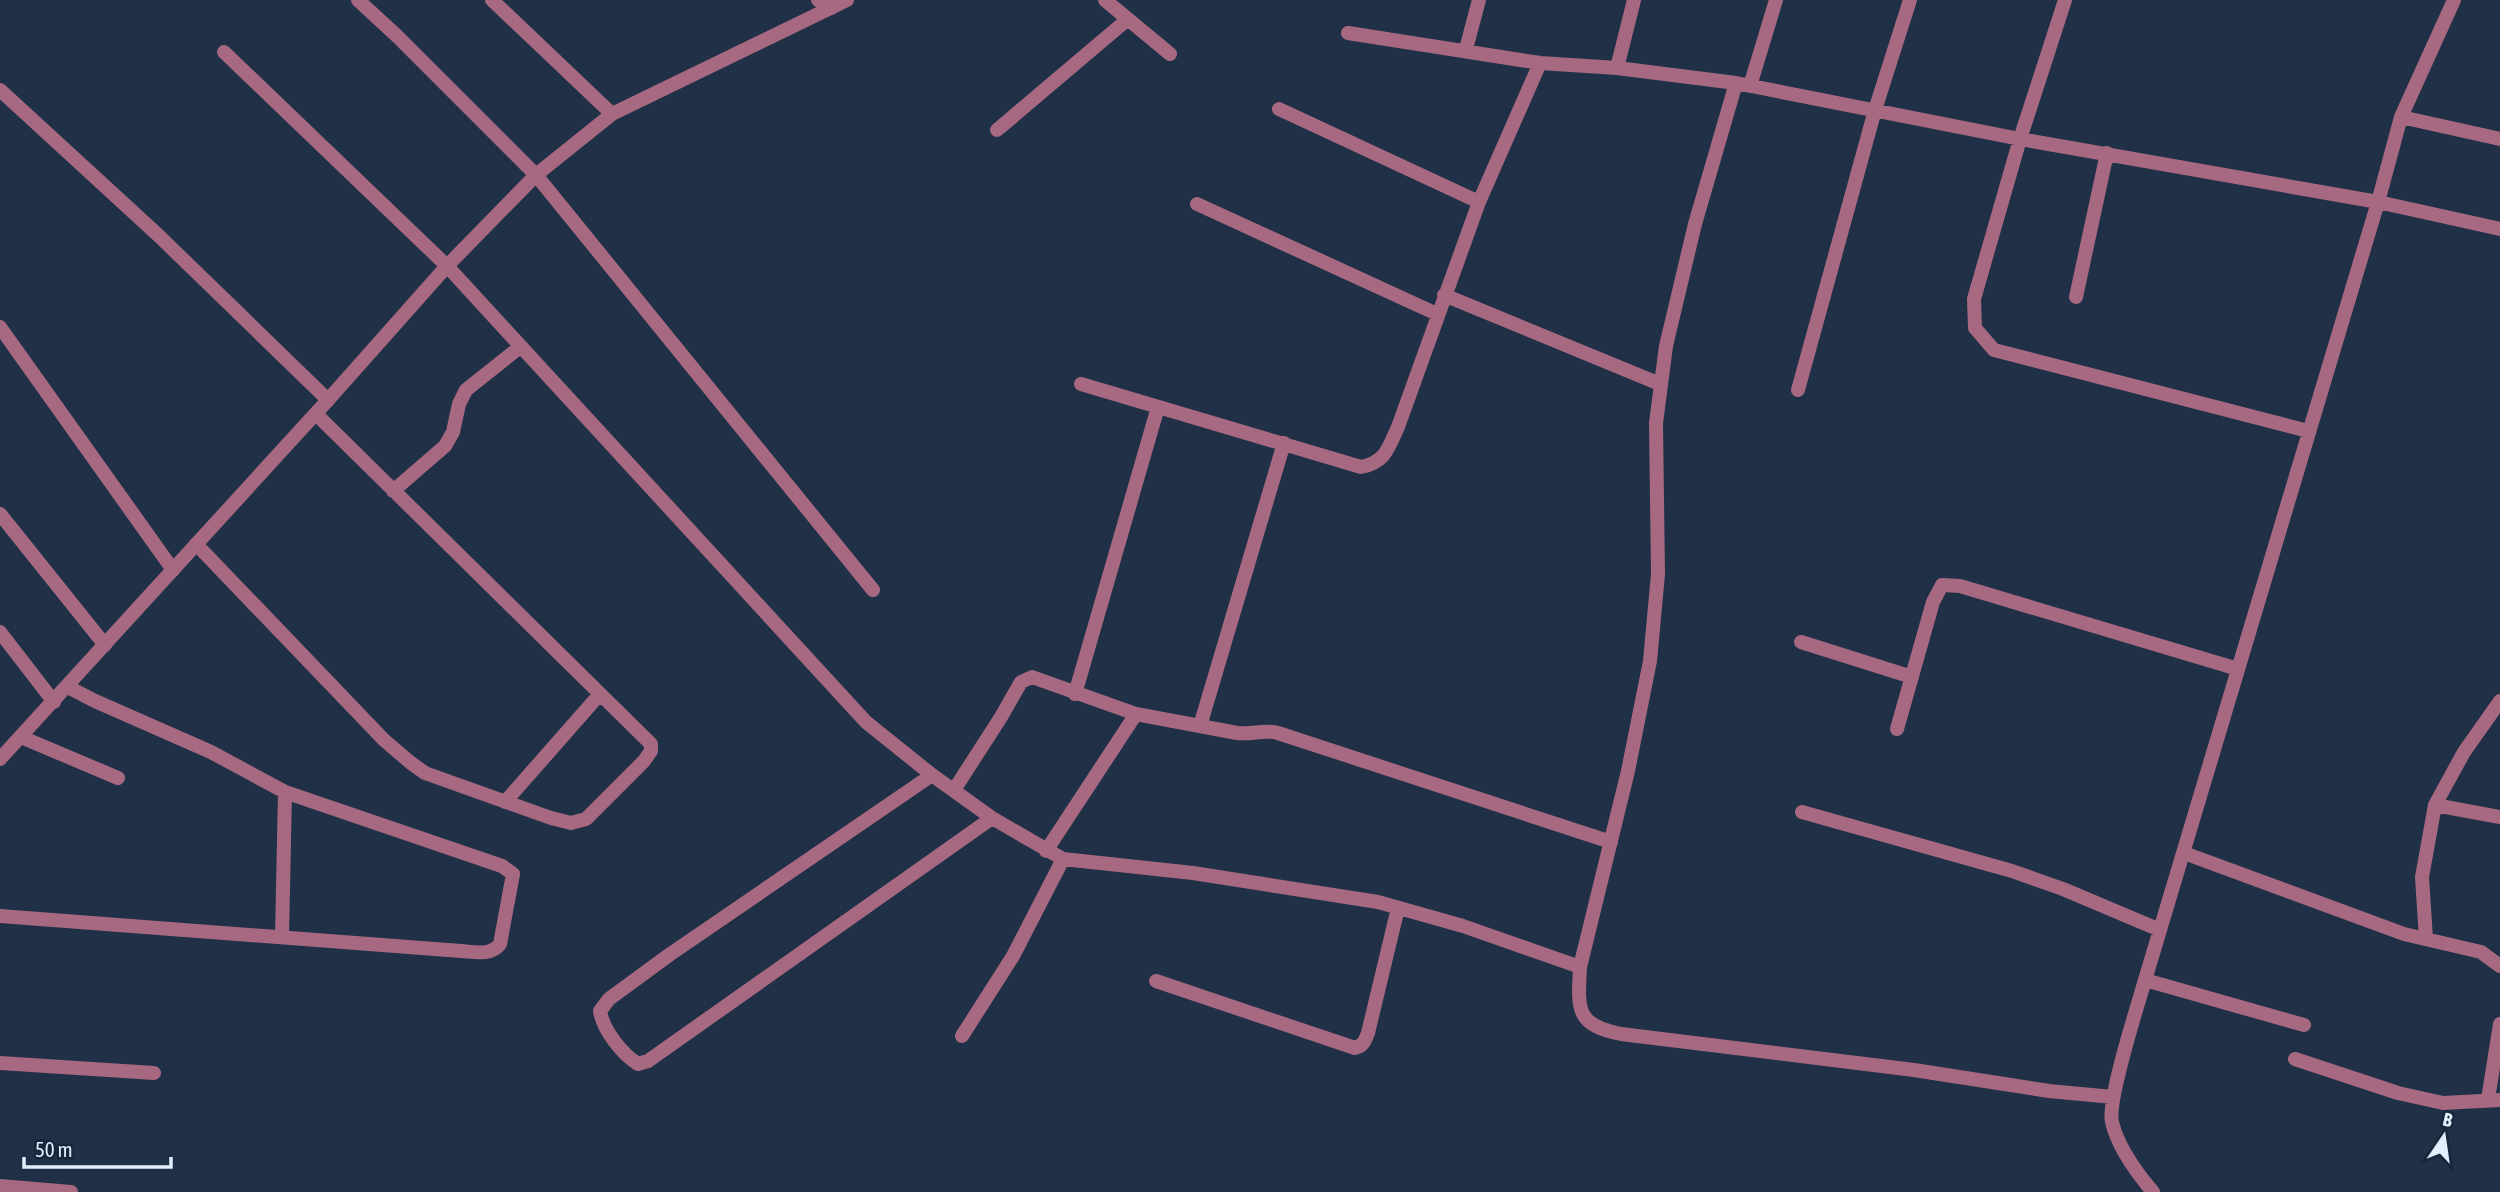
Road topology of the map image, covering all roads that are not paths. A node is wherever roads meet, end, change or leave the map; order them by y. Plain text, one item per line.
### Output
1 (358, 0) edge
2 (492, 0) edge
3 (847, 0) edge
4 (1105, 0) edge
5 (1479, 0) edge
6 (1634, 0) edge
7 (1776, 0) edge
8 (1910, 0) edge
9 (2065, 0) edge
10 (2454, 0) edge
11 (824, 4) edge
12 (1128, 19) junction
13 (1348, 33) dead end
14 (1466, 49) junction
15 (224, 52) dead end
16 (1170, 54) dead end
17 (1540, 62) junction
18 (1617, 68) junction
19 (1743, 85) junction
20 (0, 90) edge
21 (1279, 109) dead end
22 (1875, 110) junction
23 (612, 114) junction
24 (2401, 117) junction
25 (997, 130) dead end
26 (2020, 139) junction
27 (2500, 139) edge
28 (2107, 153) junction
29 (536, 175) junction
30 (1479, 202) junction
31 (2378, 202) junction
32 (1197, 204) dead end
33 (2500, 229) edge
34 (447, 266) junction
35 (1444, 295) junction
36 (2076, 297) dead end
37 (1437, 314) junction
38 (0, 327) edge
39 (520, 346) junction
40 (1081, 384) dead end
41 (1660, 384) junction
42 (1798, 390) dead end
43 (328, 400) junction
44 (1158, 407) junction
45 (316, 414) junction
46 (2308, 431) junction
47 (1284, 443) junction
48 (393, 491) junction
49 (0, 514) edge
50 (196, 544) junction
51 (173, 570) junction
52 (873, 590) dead end
53 (0, 632) edge
54 (1801, 642) dead end
55 (104, 646) junction
56 (2238, 669) junction
57 (1912, 677) junction
58 (68, 687) junction
59 (600, 694) junction
60 (1075, 694) junction
61 (2500, 701) edge
62 (54, 702) junction
63 (1136, 714) junction
64 (1200, 726) junction
65 (1897, 729) dead end
66 (21, 737) junction
67 (0, 759) edge
68 (932, 775) junction
69 (118, 778) dead end
70 (954, 790) junction
71 (285, 792) junction
72 (505, 802) junction
73 (2435, 805) junction
74 (1802, 812) dead end
75 (2500, 817) edge
76 (992, 818) junction
77 (1611, 842) junction
78 (1046, 851) junction
79 (2184, 853) junction
80 (1063, 859) junction
81 (1398, 908) junction
82 (0, 916) edge
83 (2160, 930) junction
84 (282, 937) junction
85 (2426, 939) junction
86 (2500, 966) edge
87 (1580, 967) junction
88 (2145, 980) junction
89 (1156, 981) dead end
90 (2500, 1024) edge
91 (2304, 1025) dead end
92 (962, 1036) dead end
93 (2295, 1059) dead end
94 (0, 1063) edge
95 (154, 1073) dead end
96 (2113, 1097) junction
97 (2494, 1100) edge
98 (0, 1186) edge
99 (71, 1192) edge
100 (2153, 1192) edge

1 - 29 street
2 - 23 street
3 - 11 street
4 - 12 street
5 - 14 street
6 - 18 street
7 - 19 street
8 - 22 street
9 - 26 street
10 - 24 street
11 - 23 street
12 - 16 street
12 - 25 street
13 - 14 street
14 - 17 street
15 - 34 street
17 - 18 street
17 - 30 street
18 - 19 street
19 - 22 street
19 - 41 street
20 - 43 street
21 - 30 street
22 - 26 street
22 - 42 street
23 - 29 street
24 - 27 street
24 - 31 street
26 - 28 street
26 - 46 street
28 - 31 street
28 - 36 street
29 - 34 street
29 - 52 street
30 - 35 street
31 - 33 street
31 - 46 street
32 - 37 street
34 - 39 street
34 - 43 street
35 - 37 street
35 - 41 street
37 - 47 street
38 - 51 street
39 - 48 street
39 - 68 street
40 - 44 street
41 - 77 street
43 - 45 street
44 - 47 street
44 - 60 street
45 - 48 street
45 - 50 street
46 - 56 street
47 - 64 street
48 - 59 street
49 - 55 street
50 - 51 street
50 - 72 street
51 - 55 street
53 - 62 street
54 - 57 street
55 - 58 street
56 - 57 street
56 - 79 street
57 - 65 street
58 - 62 street
58 - 71 street
59 - 72 street
59 - 72 street
60 - 63 street
60 - 70 street
61 - 73 street
62 - 66 street
63 - 64 street
63 - 78 street
64 - 77 street
66 - 67 street
66 - 69 street
68 - 70 street
68 - 76 street
70 - 76 street
71 - 84 street
71 - 84 street
73 - 75 street
73 - 85 street
74 - 83 street
76 - 78 street
77 - 87 street
78 - 80 street
79 - 83 street
79 - 85 street
80 - 81 street
80 - 92 street
81 - 87 street
81 - 89 street
82 - 84 street
83 - 88 street
85 - 86 street
87 - 96 street
88 - 91 street
88 - 96 street
90 - 97 street
93 - 97 street
94 - 95 street
96 - 100 street
98 - 99 street

